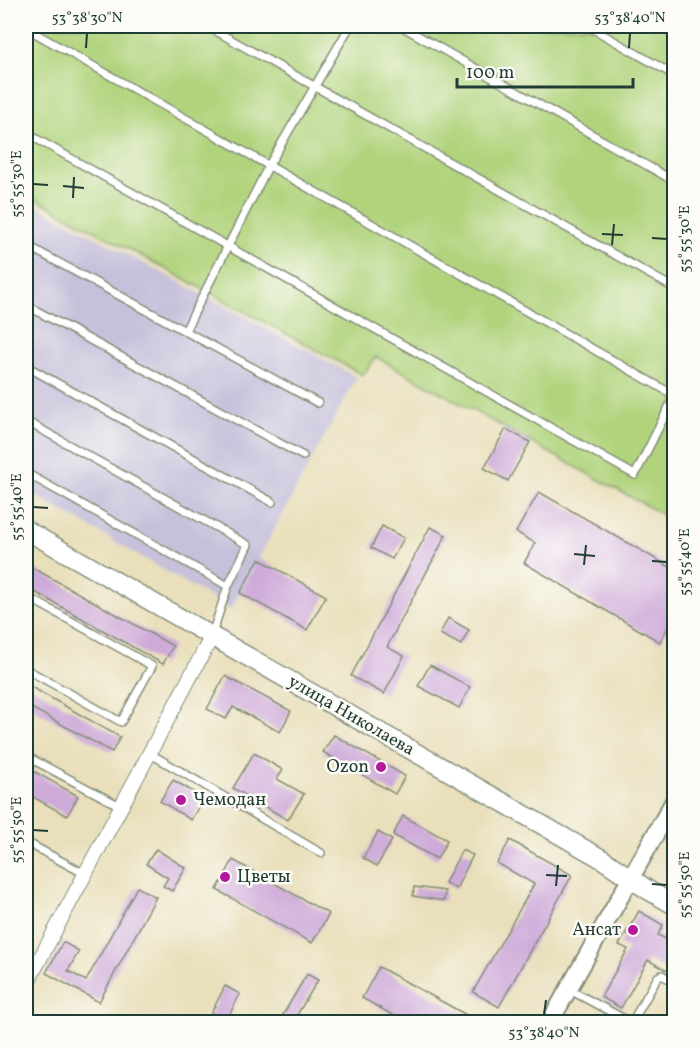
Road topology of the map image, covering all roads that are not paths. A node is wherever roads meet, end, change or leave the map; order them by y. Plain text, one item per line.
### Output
1 (207, 26) edge
2 (350, 26) edge
3 (401, 26) edge
4 (588, 26) edge
5 (26, 28) edge
6 (675, 75) edge
7 (315, 86) junction
8 (26, 133) edge
9 (268, 165) junction
10 (675, 181) edge
11 (26, 244) edge
12 (228, 247) junction
13 (675, 288) edge
14 (26, 305) edge
15 (185, 331) junction
16 (26, 366) edge
17 (675, 396) edge
18 (318, 403) dead end
19 (26, 421) edge
20 (303, 456) dead end
21 (26, 473) edge
22 (272, 502) dead end
23 (26, 530) edge
24 (228, 586) junction
25 (26, 596) edge
26 (212, 636) junction
27 (26, 669) edge
28 (149, 753) junction
29 (26, 756) edge
30 (675, 801) edge
31 (120, 806) junction
32 (26, 842) edge
33 (321, 853) dead end
34 (85, 874) junction
35 (630, 878) junction
36 (675, 905) edge
37 (31, 960) edge
38 (675, 982) edge
39 (26, 985) edge
40 (568, 989) junction
41 (549, 1023) edge
42 (631, 1023) edge

1 - 7 lane
2 - 7 lane
3 - 10 lane
4 - 6 lane
5 - 9 lane
7 - 9 lane
7 - 13 lane
8 - 12 lane
9 - 12 lane
9 - 17 lane
11 - 15 lane
12 - 15 lane
12 - 17 lane
14 - 20 lane
15 - 18 lane
16 - 22 lane
19 - 24 lane
21 - 24 lane
23 - 26 main road, улица Николаева
24 - 26 lane
25 - 27 lane
26 - 28 street
26 - 35 main road, улица Николаева
28 - 31 street
28 - 33 lane
29 - 31 lane
30 - 35 street
31 - 34 street
32 - 34 lane
34 - 37 street
35 - 36 main road, улица Николаева
35 - 40 street
37 - 39 street
38 - 42 lane
40 - 41 street
40 - 42 lane

